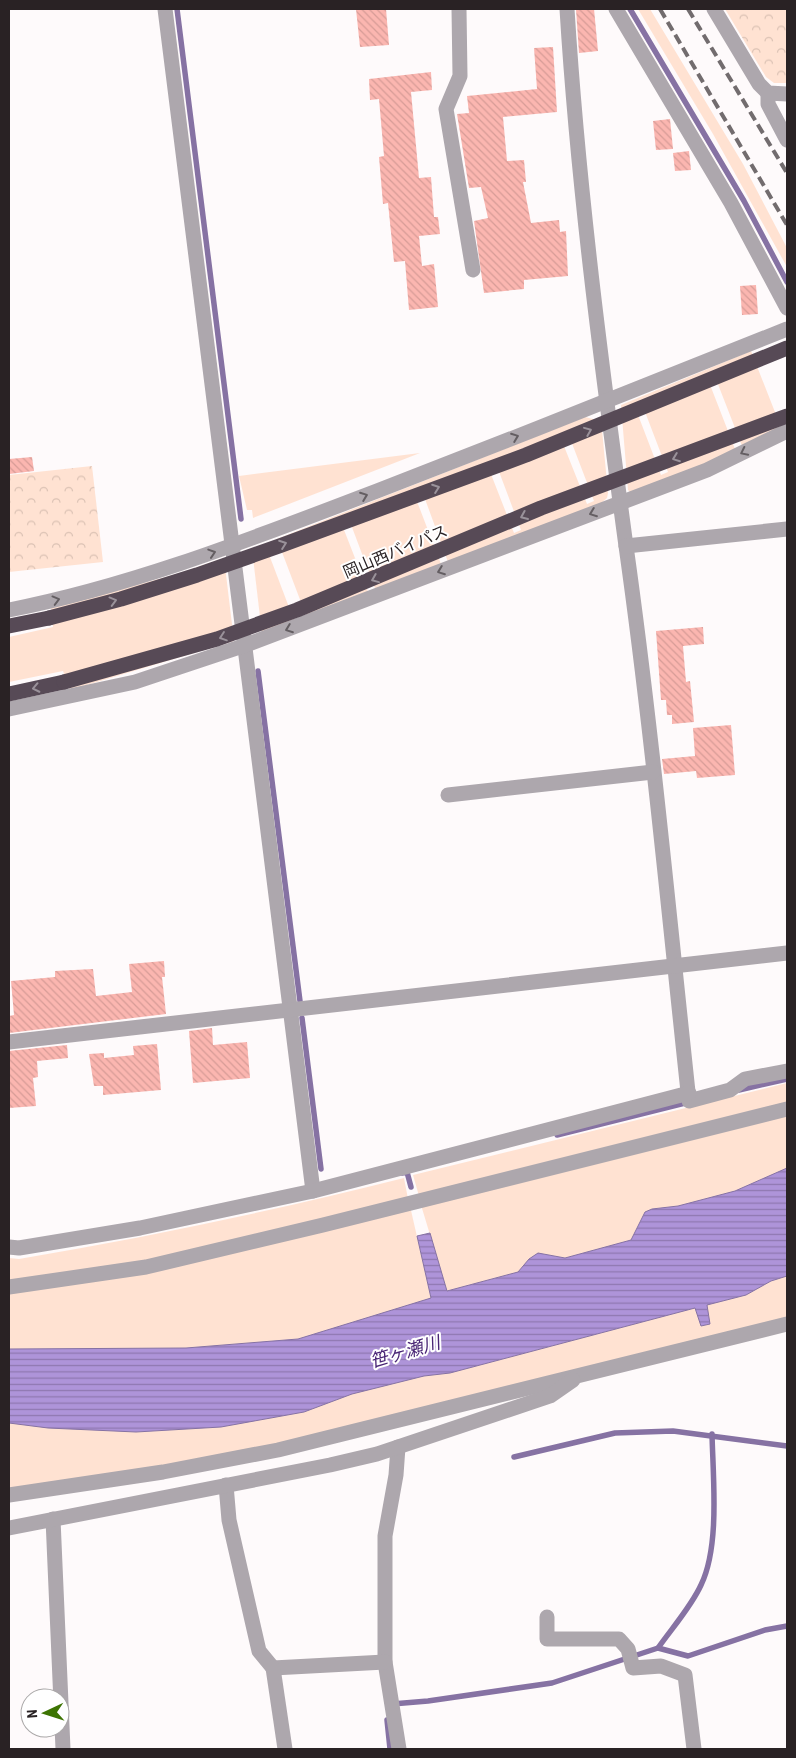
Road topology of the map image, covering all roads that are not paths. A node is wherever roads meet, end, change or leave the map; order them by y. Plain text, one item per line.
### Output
1 (165, 9) edge
2 (458, 9) edge
3 (567, 9) edge
4 (616, 9) edge
5 (714, 9) edge
6 (768, 93) junction
7 (787, 94) edge
8 (787, 140) edge
9 (473, 270) dead end
10 (787, 308) edge
11 (787, 329) edge
12 (787, 348) edge
13 (607, 402) junction
14 (787, 416) edge
15 (787, 431) edge
16 (620, 504) junction
17 (787, 529) edge
18 (233, 546) junction
19 (626, 546) junction
20 (9, 610) edge
21 (9, 626) edge
22 (246, 645) junction
23 (9, 694) edge
24 (9, 709) edge
25 (653, 772) junction
26 (448, 795) dead end
27 (787, 953) edge
28 (676, 967) junction
29 (291, 1011) junction
30 (9, 1042) edge
31 (787, 1071) edge
32 (688, 1093) junction
33 (787, 1109) edge
34 (313, 1191) junction
35 (9, 1247) edge
36 (9, 1287) edge
37 (787, 1324) edge
38 (577, 1376) junction
39 (398, 1447) junction
40 (226, 1485) junction
41 (9, 1495) edge
42 (53, 1519) junction
43 (10, 1527) edge
44 (547, 1617) dead end
45 (385, 1662) junction
46 (273, 1668) junction
47 (64, 1749) edge
48 (285, 1749) edge
49 (399, 1749) edge
50 (694, 1749) edge

1 - 18 street
2 - 9 street
3 - 13 street
4 - 10 street
5 - 6 street
6 - 7 street
6 - 8 street
11 - 13 street
21 -> 12 highway, bridge
13 - 16 street
18 -> 13 street
14 -> 23 highway, 岡山西バイパス, bridge
15 -> 16 street
16 - 19 street
16 -> 22 street
17 - 19 street
20 -> 18 street
18 - 22 street
19 - 25 street
22 - 24 street
22 - 29 street
25 - 26 street
25 - 28 street
27 - 28 street
28 - 29 street
28 - 32 street
29 - 30 street
29 - 34 street
31 - 32 street
32 - 34 street
33 - 36 street
34 - 35 street
37 - 38 street
38 - 39 street
38 - 41 street
39 - 40 street
39 - 45 street
40 - 42 street
40 - 46 street
42 - 43 street
42 - 47 street
44 - 50 street
45 - 46 street
45 - 49 street
46 - 48 street

